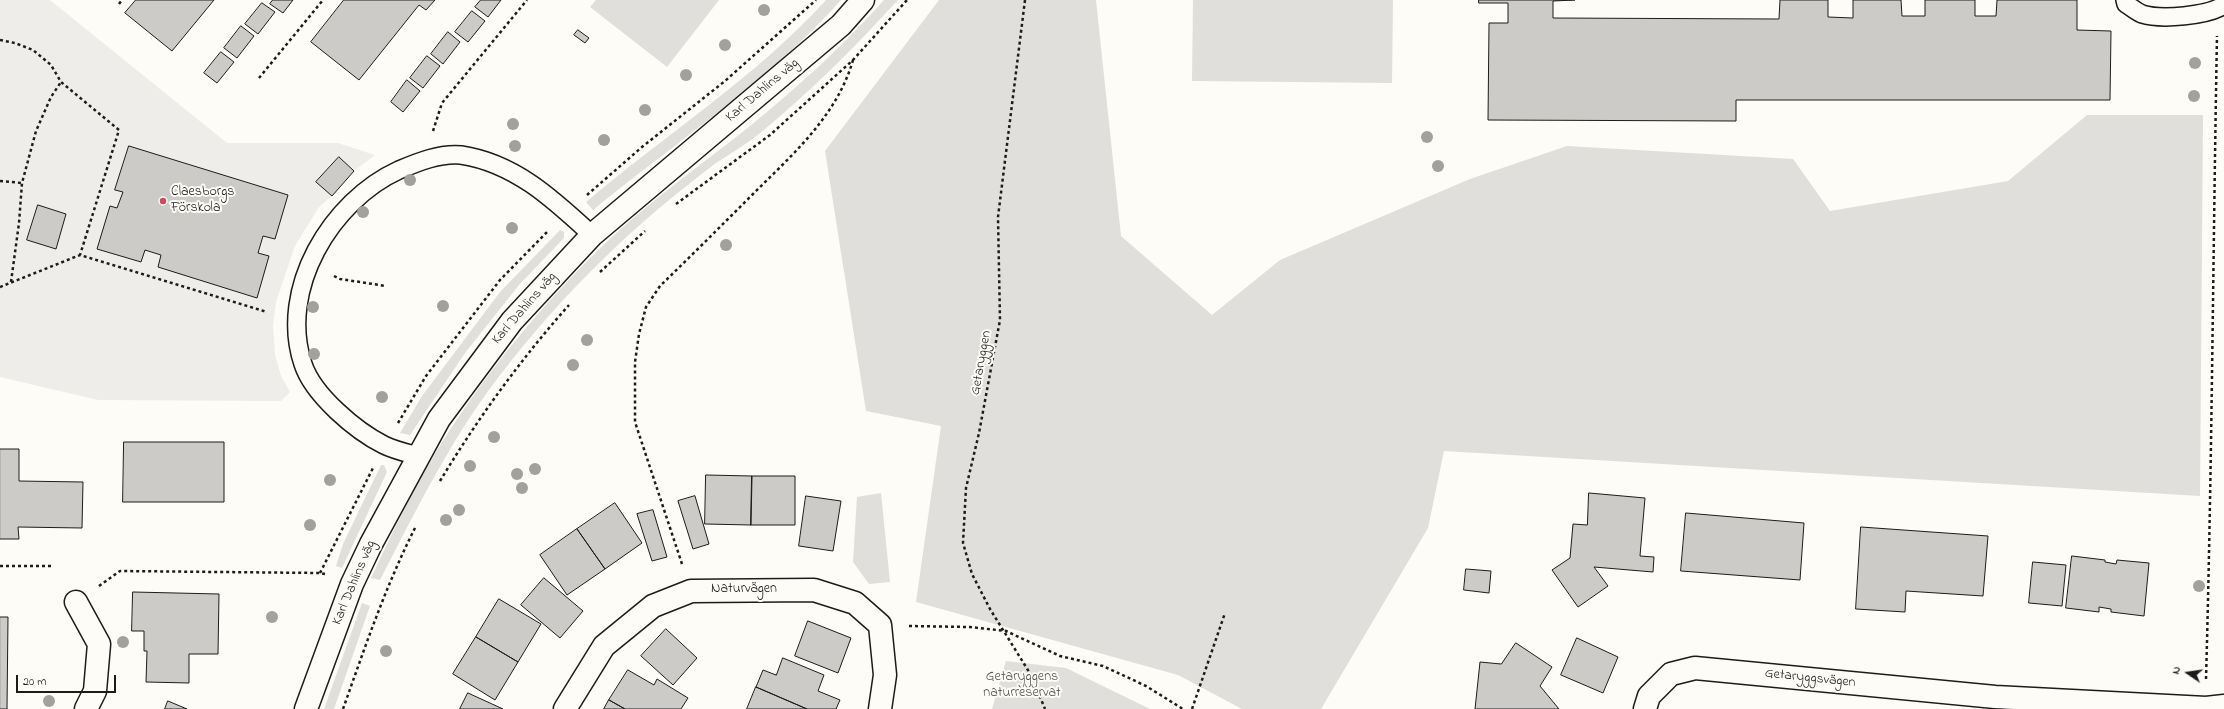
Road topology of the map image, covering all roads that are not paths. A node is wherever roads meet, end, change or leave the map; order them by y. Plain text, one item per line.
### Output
1 (863, 0) edge
2 (2125, 0) edge
3 (2221, 7) edge
4 (592, 235) junction
5 (418, 456) junction
6 (76, 602) road end
7 (1994, 703) edge
8 (2224, 706) edge
9 (86, 709) edge
10 (306, 709) edge
11 (565, 709) edge
12 (880, 709) edge
13 (1645, 709) edge

1 - 4 street, Karl Dahlins väg
2 - 3 lane
4 - 5 street, Karl Dahlins väg
4 - 5 lane
5 - 10 street, Karl Dahlins väg
6 - 9 street
7 - 8 street, Getaryggsvägen
7 - 13 street, Getaryggsvägen
11 - 12 street, Naturvägen

